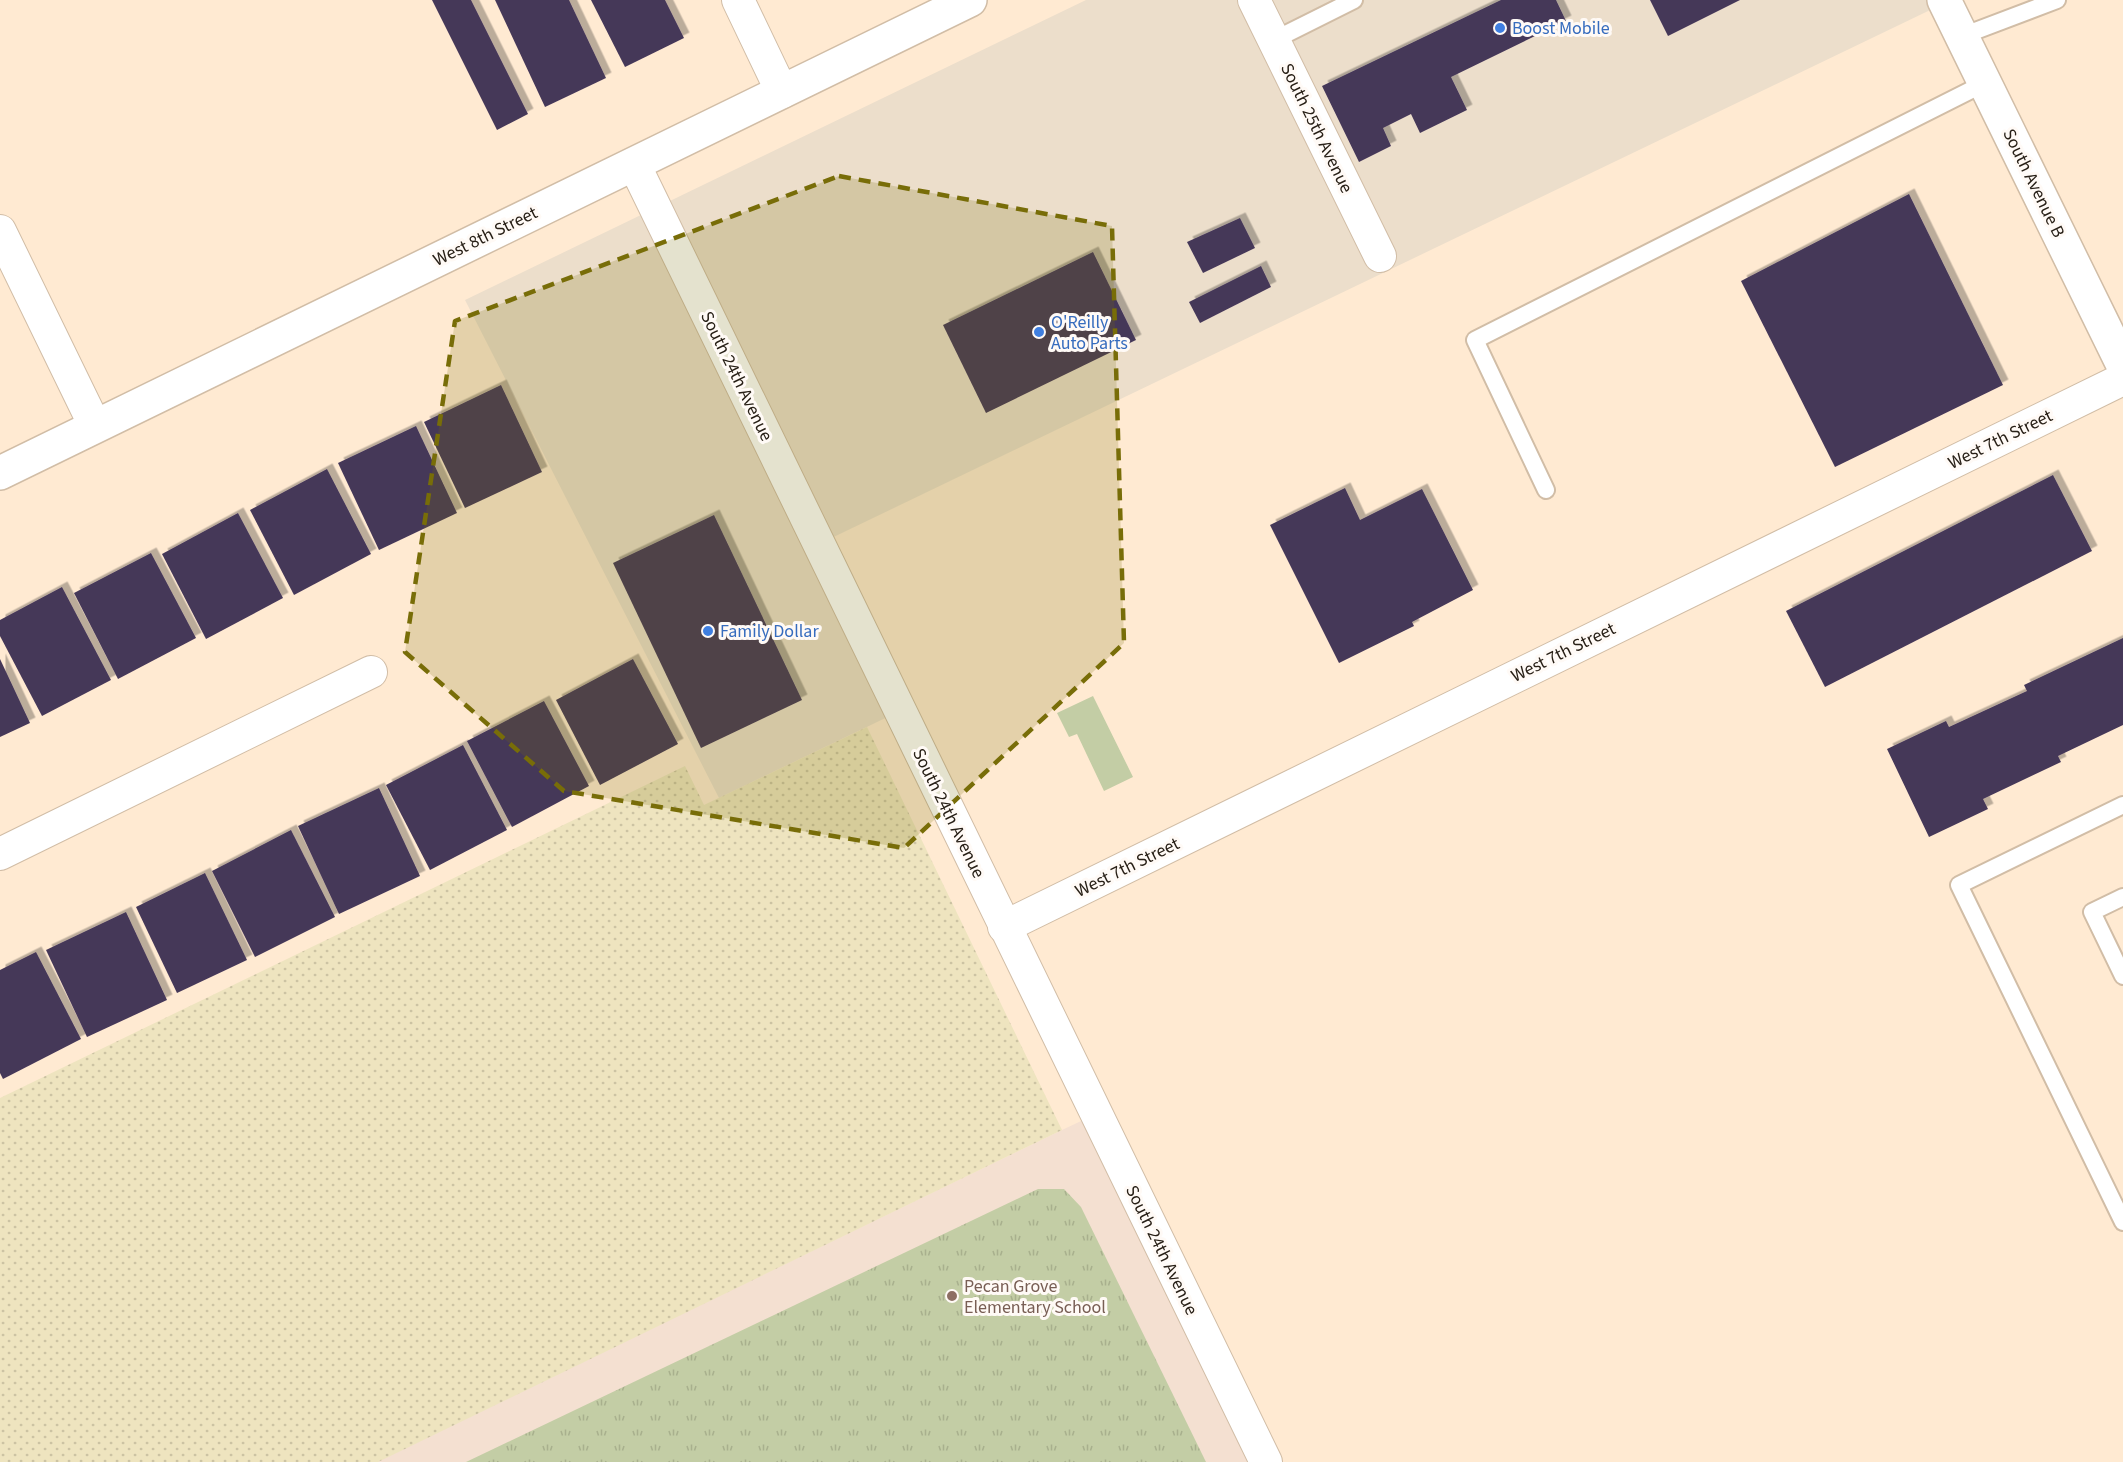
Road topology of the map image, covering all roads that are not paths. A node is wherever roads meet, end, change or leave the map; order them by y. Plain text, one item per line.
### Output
1 (738, 0) edge
2 (970, 0) edge
3 (1254, 0) edge
4 (1354, 0) edge
5 (1944, 0) edge
6 (2057, 0) edge
7 (1962, 36) junction
8 (1274, 40) junction
9 (1985, 83) junction
10 (782, 92) junction
11 (634, 164) junction
12 (0, 231) edge
13 (1380, 256) dead end
14 (2123, 365) edge
15 (2123, 379) edge
16 (95, 426) junction
17 (0, 473) edge
18 (1546, 489) dead end
19 (371, 672) dead end
20 (2123, 805) edge
21 (0, 854) edge
22 (2123, 897) edge
23 (1004, 927) junction
24 (2123, 976) edge
25 (2123, 1222) edge
26 (1266, 1462) edge

1 - 10 street
2 - 10 main road, West 8th Street
3 - 8 street, South 25th Avenue
4 - 8 lane
5 - 7 main road, South Avenue B
6 - 7 lane
7 - 9 main road, South Avenue B
8 - 13 street, South 25th Avenue
9 - 14 main road, South Avenue B
9 - 18 lane
10 - 11 main road, West 8th Street
11 - 16 main road, West 8th Street
11 - 23 street, South 24th Avenue
12 - 16 street
15 - 23 street, West 7th Street
16 - 17 main road, West 8th Street
19 - 21 street
20 - 25 lane
22 - 24 lane
23 - 26 street, South 24th Avenue

